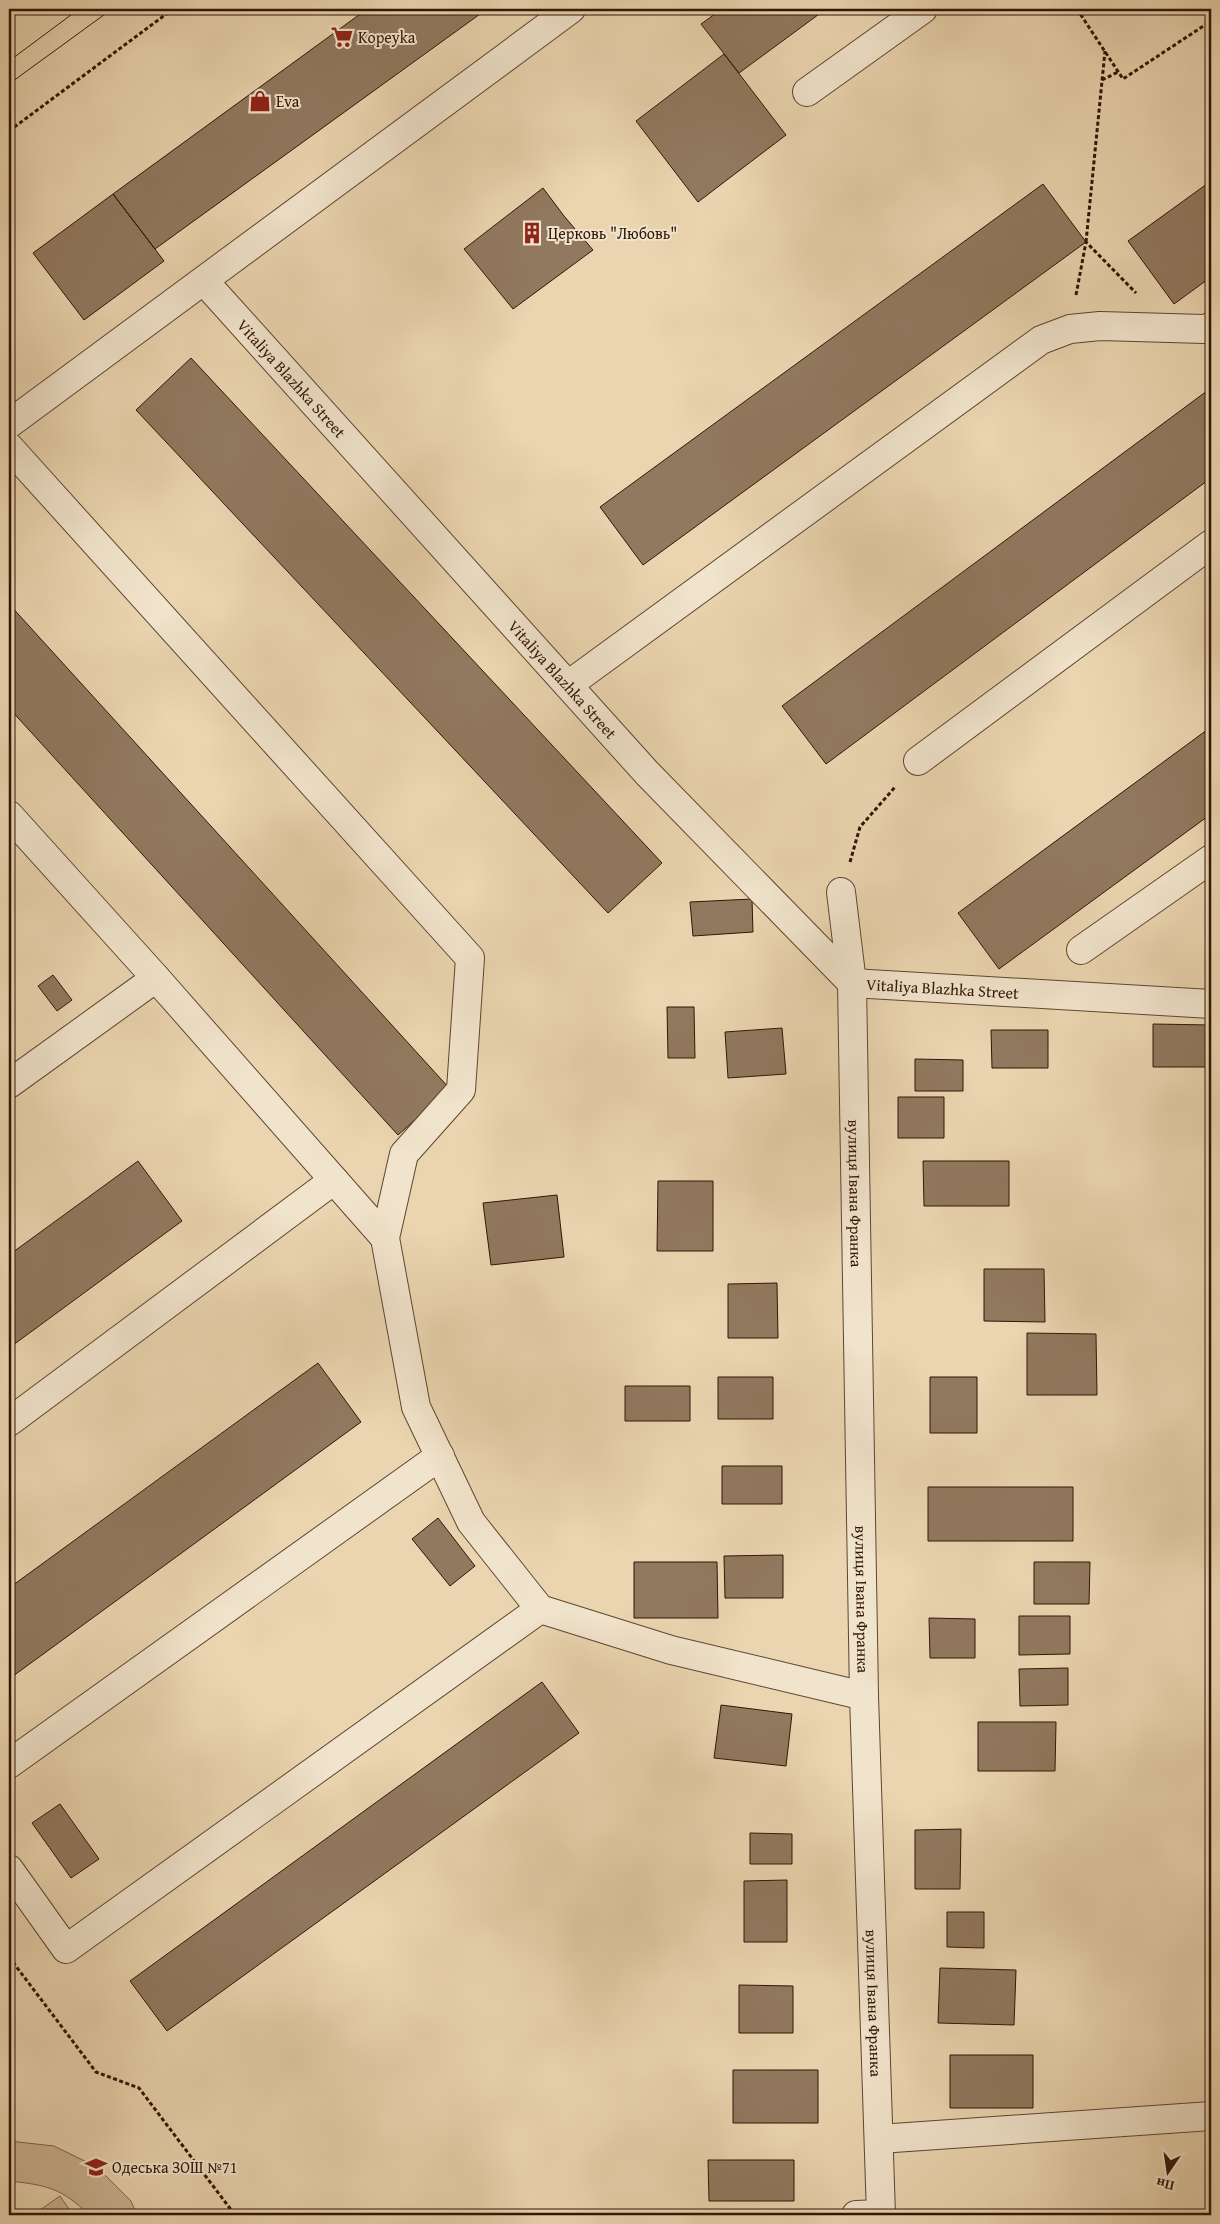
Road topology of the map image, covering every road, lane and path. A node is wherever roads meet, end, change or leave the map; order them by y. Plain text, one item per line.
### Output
1 (173, 9) edge
2 (571, 9) edge
3 (923, 9) edge
4 (1077, 9) edge
5 (1211, 21) edge
6 (1105, 51) junction
7 (1118, 72) junction
8 (1102, 80) junction
9 (807, 92) dead end
10 (9, 131) edge
11 (1086, 242) junction
12 (204, 281) junction
13 (1211, 327) edge
14 (1170, 328) junction
15 (1070, 329) junction
16 (9, 424) edge
17 (9, 447) edge
18 (1211, 544) edge
19 (568, 685) junction
20 (918, 761) joint
21 (9, 815) edge
22 (1211, 860) edge
23 (841, 892) joint
24 (1081, 950) dead end
25 (156, 978) junction
26 (852, 983) junction
27 (1211, 1004) edge
28 (9, 1084) edge
29 (334, 1180) junction
30 (385, 1238) junction
31 (9, 1422) edge
32 (440, 1456) junction
33 (540, 1609) junction
34 (864, 1696) junction
35 (9, 1764) edge
36 (9, 1869) edge
37 (9, 1956) edge
38 (1211, 2116) edge
39 (879, 2139) junction
40 (235, 2215) edge
41 (872, 2215) edge

1 - 10 path
2 - 12 street
3 - 9 street
4 - 6 path
5 - 7 path
6 - 7 path
6 - 8 path
7 - 8 path
8 - 11 path
11 - 14 path
11 - 15 path
12 - 16 street
12 - 19 street, Vitaliya Blazhka Street
13 - 14 street
14 - 15 street
15 - 19 street
17 - 30 street
18 - 20 street
19 - 26 street, Vitaliya Blazhka Street
20 - 23 path
21 - 25 street
22 - 24 street
23 - 26 street, вулиця Івана Франка
25 - 28 street
25 - 29 street
26 - 27 street, Vitaliya Blazhka Street
26 - 34 street, вулиця Івана Франка
29 - 30 street
29 - 31 street
30 - 32 street
32 - 33 street
32 - 35 street
33 - 34 street
33 - 36 street
34 - 39 street, вулиця Івана Франка
37 - 40 path
38 - 39 street
39 - 41 street, вулиця Івана Франка

